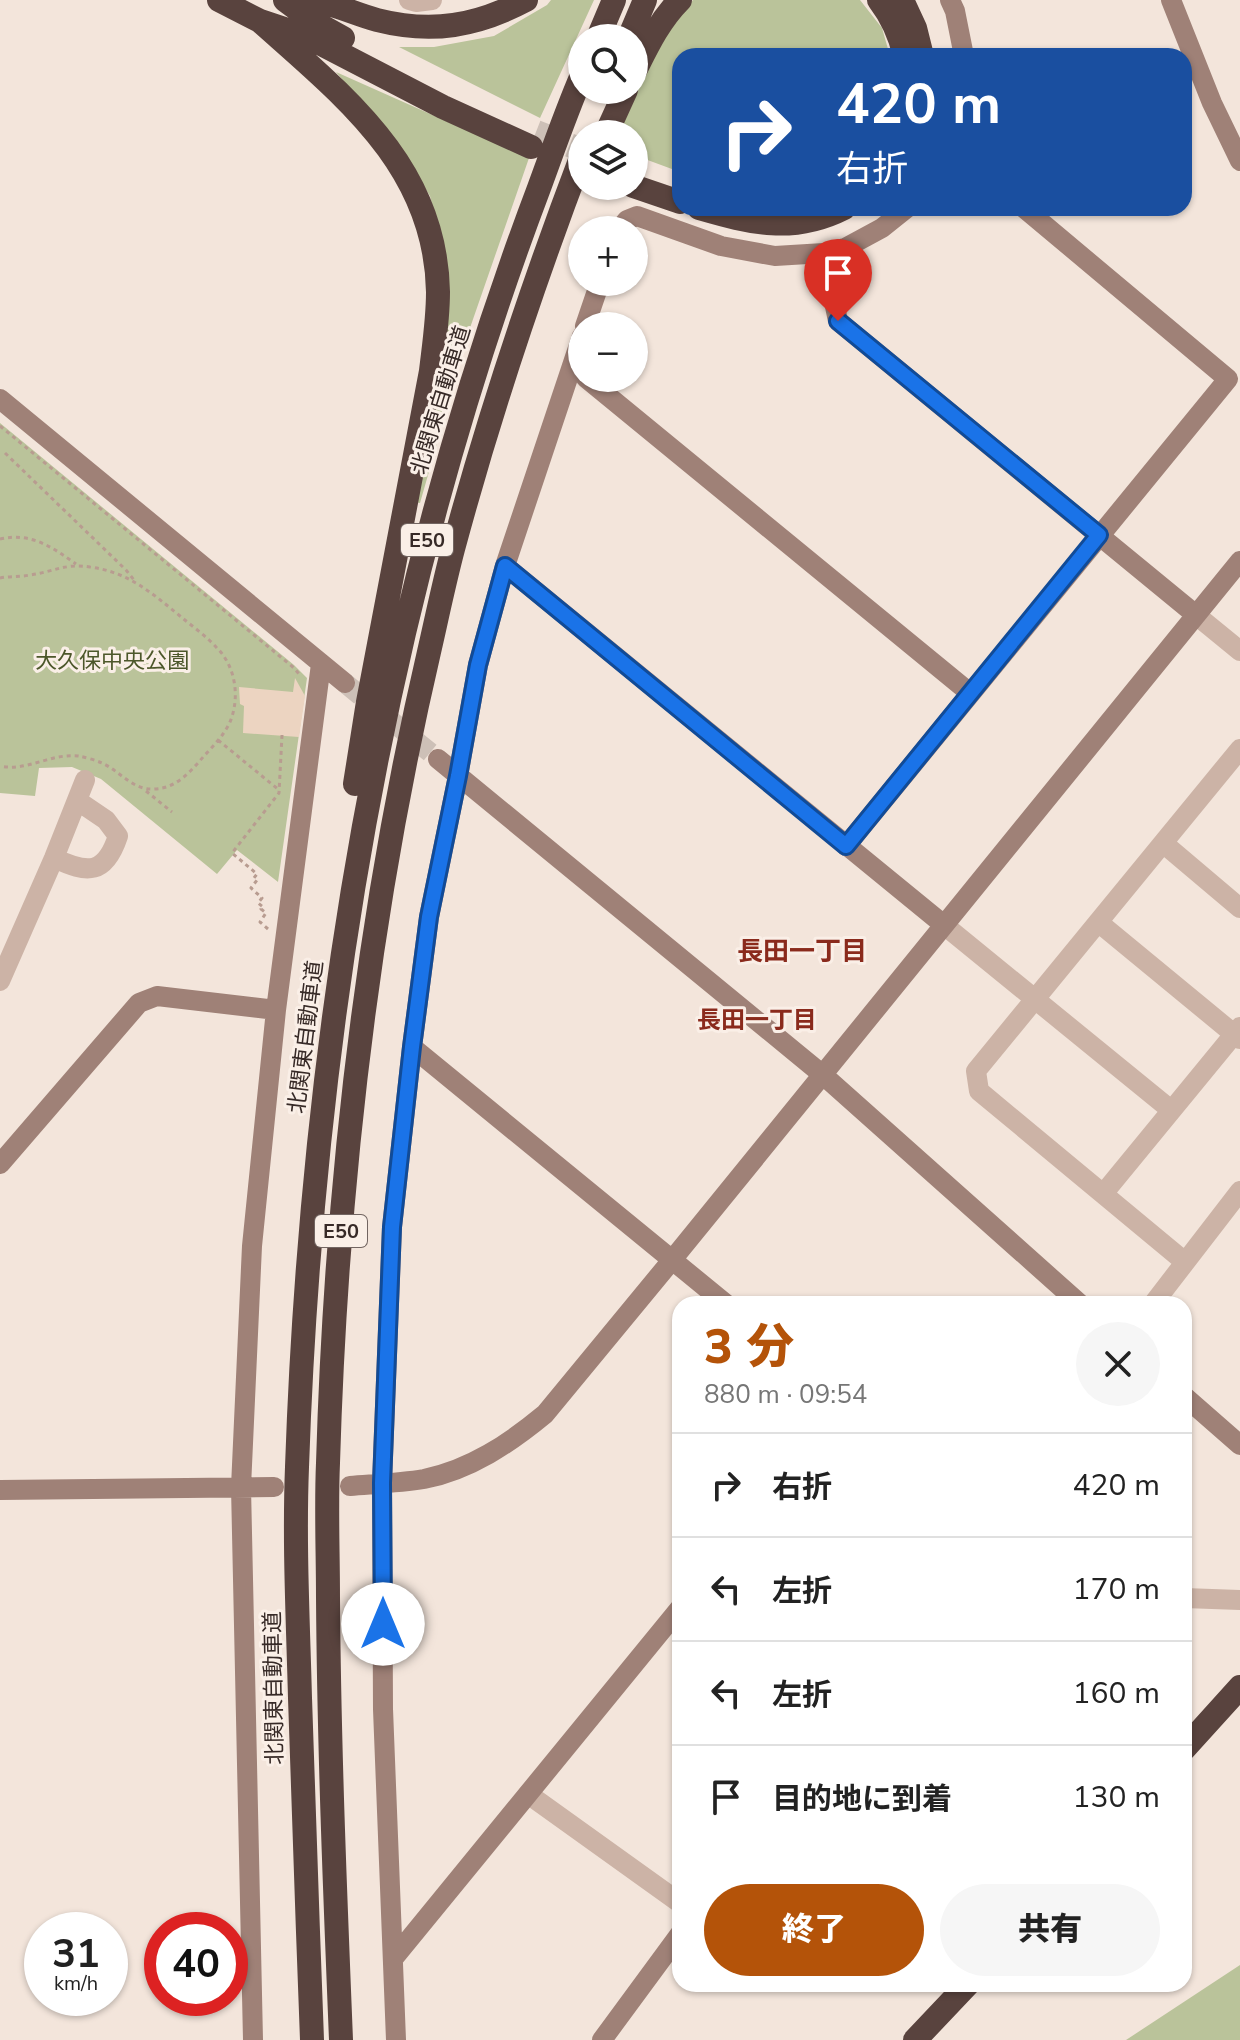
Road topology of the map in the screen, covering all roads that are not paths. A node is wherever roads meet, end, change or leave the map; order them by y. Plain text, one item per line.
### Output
1 (219, 0) edge
2 (285, 0) edge
3 (312, 0) edge
4 (409, 0) edge
5 (432, 0) edge
6 (526, 0) edge
7 (614, 0) edge
8 (645, 0) edge
9 (680, 0) edge
10 (879, 0) edge
11 (902, 0) edge
12 (950, 0) edge
13 (1171, 0) edge
14 (260, 21) junction
15 (604, 24) edge
16 (635, 24) edge
17 (648, 45) edge
18 (903, 48) edge
19 (920, 48) edge
20 (962, 48) edge
21 (1190, 48) edge
22 (1192, 53) edge
23 (571, 104) edge
24 (1240, 161) edge
25 (648, 175) edge
26 (672, 182) edge
27 (648, 191) edge
28 (568, 192) edge
29 (672, 199) edge
30 (580, 200) edge
31 (728, 216) edge
32 (825, 216) edge
33 (897, 216) edge
34 (1034, 216) edge
35 (648, 220) edge
36 (824, 253) junction
37 (573, 392) edge
38 (603, 392) edge
39 (0, 399) edge
40 (485, 437) junction
41 (1099, 535) junction
42 (1240, 561) edge
43 (505, 566) junction
44 (1196, 615) junction
45 (1240, 651) edge
46 (321, 664) junction
47 (345, 683) tunnel mouth
48 (970, 693) junction
49 (1240, 749) edge
50 (438, 759) tunnel mouth
51 (1233, 773) edge
52 (458, 776) junction
53 (85, 780) dead end
54 (78, 801) junction
55 (1163, 843) junction
56 (846, 846) junction
57 (54, 858) junction
58 (1240, 908) edge
59 (1098, 922) junction
60 (944, 925) junction
61 (0, 981) edge
62 (1035, 999) junction
63 (276, 1010) junction
64 (333, 1021) junction
65 (1238, 1033) edge
66 (412, 1047) junction
67 (823, 1075) junction
68 (1171, 1110) junction
69 (0, 1164) edge
70 (1240, 1191) edge
71 (1103, 1194) junction
72 (672, 1260) junction
73 (1185, 1262) junction
74 (716, 1296) edge
75 (1071, 1296) edge
76 (1159, 1296) edge
77 (1192, 1403) edge
78 (1240, 1445) edge
79 (382, 1483) junction
80 (350, 1486) dead end
81 (241, 1487) junction
82 (274, 1487) dead end
83 (0, 1490) edge
84 (1192, 1598) edge
85 (1240, 1600) edge
86 (672, 1618) edge
87 (1240, 1687) edge
88 (1192, 1740) edge
89 (528, 1794) junction
90 (672, 1897) edge
91 (672, 1945) edge
92 (393, 1959) junction
93 (960, 1992) edge
94 (253, 2040) edge
95 (312, 2040) edge
96 (341, 2040) edge
97 (396, 2040) edge
98 (602, 2040) edge
99 (915, 2040) edge

1 - 14 highway
2 - 14 highway
3 - 6 highway
4 - 5 street
7 - 15 highway
8 - 16 highway
9 - 17 highway
10 - 18 highway
11 - 19 highway
12 - 20 street
13 - 21 street
14 - 64 highway
22 - 24 street
23 - 64 highway, 北関東自動車道 / E50
25 - 26 highway
27 - 29 highway
28 - 40 highway, E50
30 - 40 highway
31 - 32 highway
33 - 36 street
34 - 41 street
35 - 36 street
36 - 41 street
37 - 43 street
38 - 48 street
39 - 46 street
40 - 96 highway, E50
41 - 44 street
41 - 48 street
42 - 44 street
43 - 52 street
43 - 56 street
44 - 45 street
44 - 60 street
46 - 47 street
46 - 63 street
48 - 56 street
49 - 51 street
50 - 52 street
51 - 55 street
52 - 66 street
52 - 67 street
53 - 54 street
54 - 57 street
54 - 57 street
55 - 58 street
55 - 59 street
56 - 60 street
57 - 61 street
59 - 62 street
59 - 65 street
60 - 62 street
60 - 67 street
62 - 68 street
62 - 71 street
63 - 69 street
63 - 81 street
64 - 95 highway, 北関東自動車道 / E50
65 - 68 street
66 - 72 street
66 - 79 street
67 - 72 street
67 - 75 street
68 - 71 street
70 - 73 street
71 - 73 street
72 - 74 street
72 - 79 street
73 - 76 street
77 - 78 street
79 - 80 street
79 - 92 street
81 - 82 street
81 - 83 street
81 - 94 street
84 - 85 street
86 - 89 street
87 - 88 highway
89 - 90 street
89 - 92 street
91 - 98 street
92 - 97 street
93 - 99 highway

